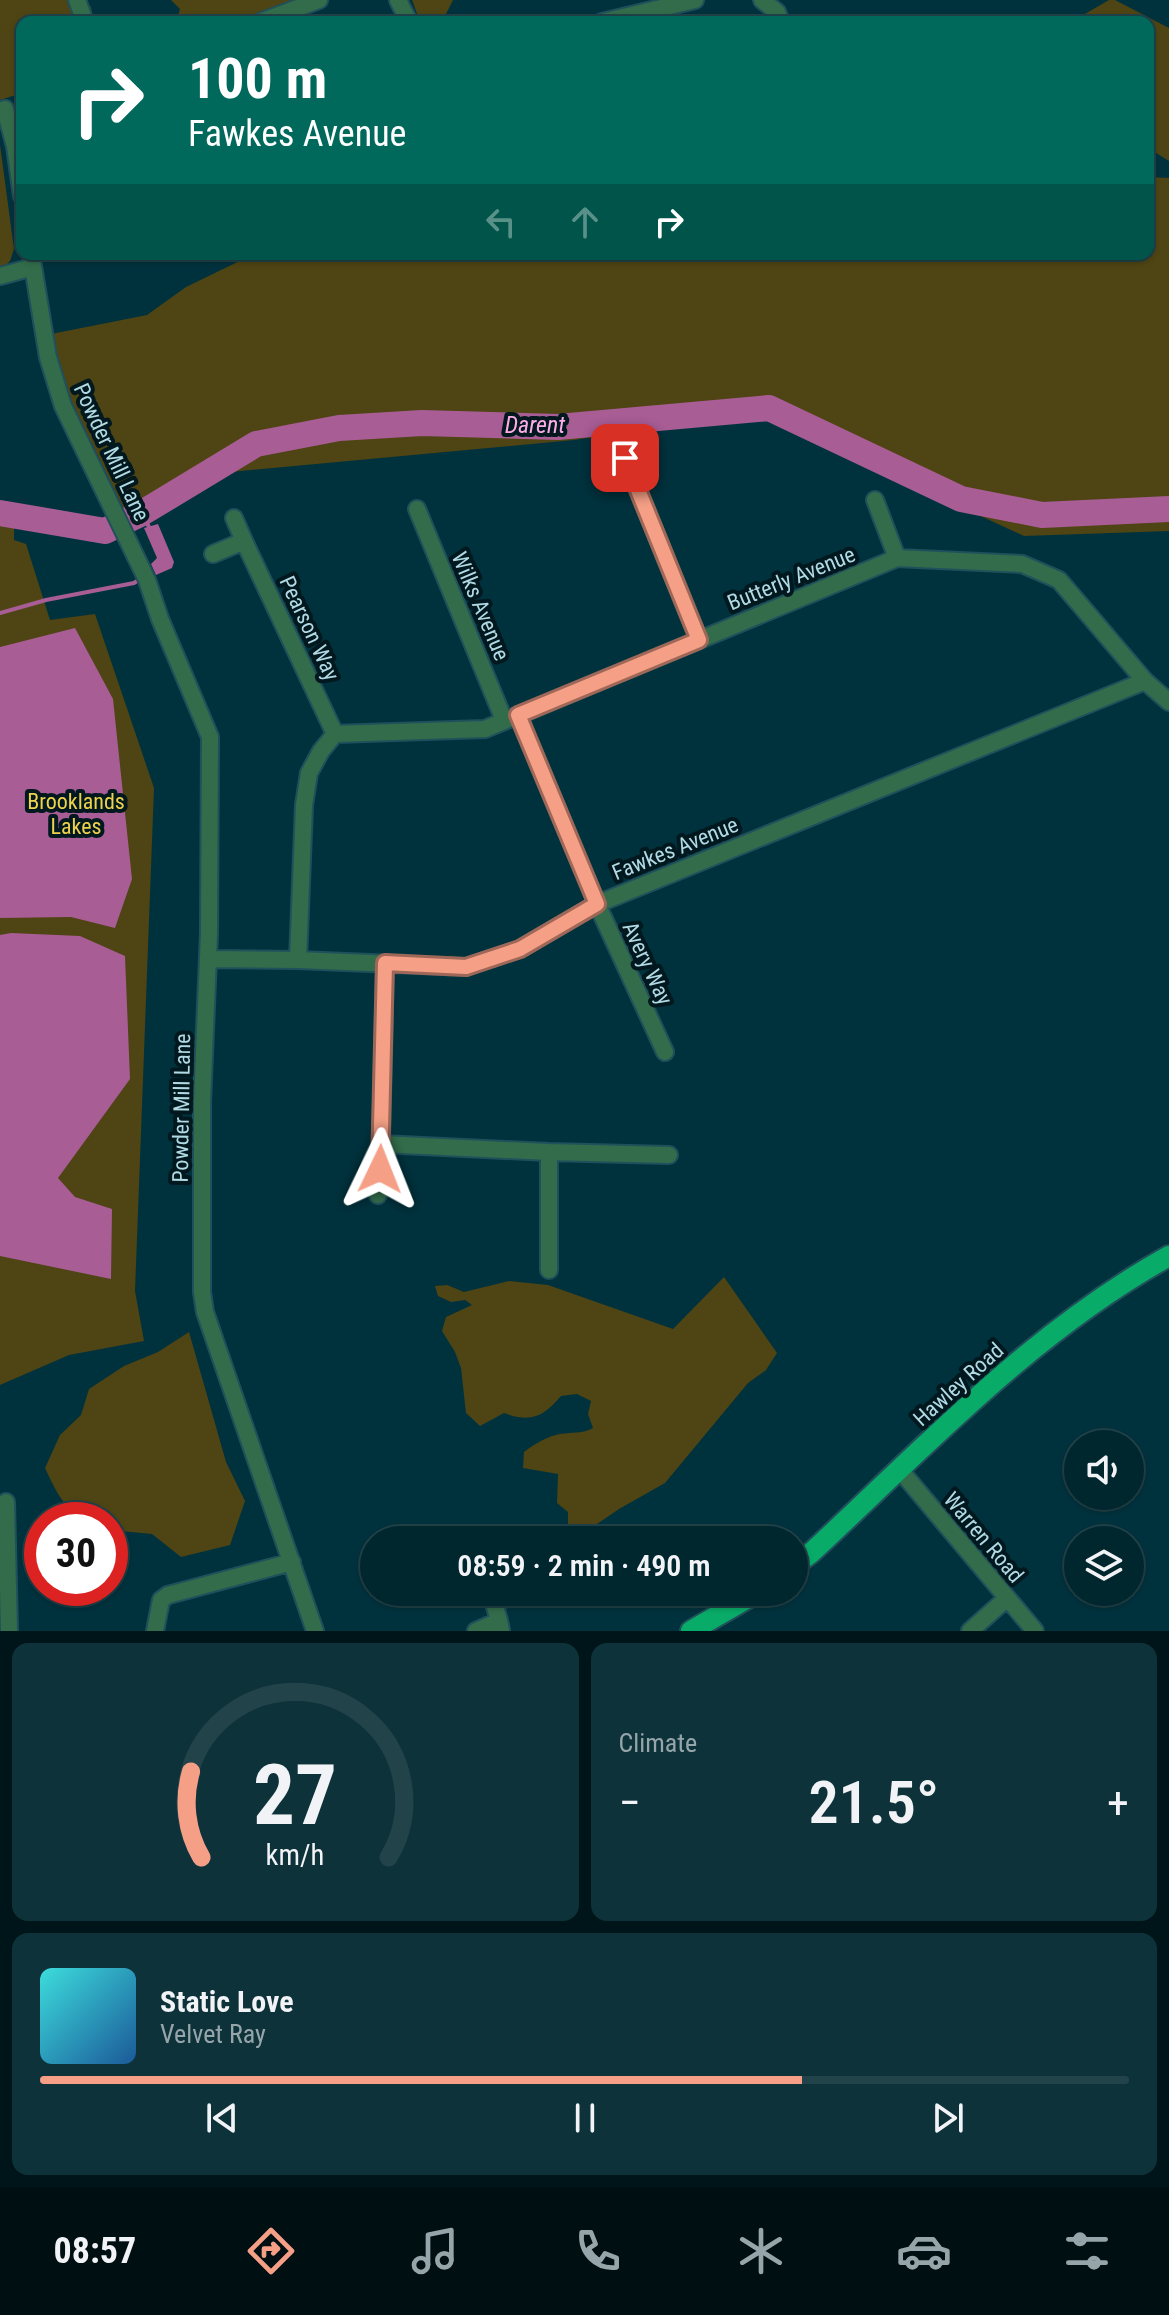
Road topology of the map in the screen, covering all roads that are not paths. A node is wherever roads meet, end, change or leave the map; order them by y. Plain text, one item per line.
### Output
1 (319, 0) edge
2 (695, 0) edge
3 (762, 0) edge
4 (276, 16) edge
5 (627, 16) edge
6 (779, 16) edge
7 (3, 110) edge
8 (16, 153) edge
9 (32, 260) edge
10 (0, 276) edge
11 (625, 458) dead end
12 (875, 500) dead end
13 (417, 509) dead end
14 (234, 518) dead end
15 (244, 541) junction
16 (213, 554) dead end
17 (897, 558) junction
18 (699, 640) junction
19 (1145, 681) junction
20 (1169, 702) edge
21 (511, 717) junction
22 (335, 734) junction
23 (597, 904) junction
24 (208, 959) junction
25 (298, 960) junction
26 (385, 963) junction
27 (665, 1052) dead end
28 (381, 1144) junction
29 (549, 1152) junction
30 (669, 1155) dead end
31 (378, 1195) dead end
32 (1169, 1256) edge
33 (549, 1270) dead end
34 (900, 1470) junction
35 (6, 1502) dead end
36 (808, 1555) edge
37 (292, 1562) junction
38 (1006, 1599) junction
39 (495, 1606) edge
40 (734, 1606) edge
41 (500, 1626) edge
42 (9, 1631) edge
43 (155, 1631) edge
44 (315, 1631) edge
45 (476, 1631) edge
46 (691, 1631) edge
47 (970, 1631) edge
48 (1035, 1631) edge

1 - 4 street
2 - 5 street
3 - 6 street
7 - 8 street
9 - 10 street
9 - 24 street, Powder Mill Lane
11 - 18 street
12 - 17 street
13 - 21 street, Wilks Avenue
14 - 15 street, Pearson Way
15 - 16 street
15 - 22 street, Pearson Way
17 - 18 street, Butterly Avenue
17 - 19 street, Butterly Avenue
18 - 21 street, Butterly Avenue
19 - 20 street, Butterly Avenue
19 - 23 street, Fawkes Avenue
21 - 22 street, Butterly Avenue
21 - 23 street, Avery Way
22 - 25 street
23 - 26 street, Fawkes Avenue
23 - 27 street, Avery Way
24 - 25 street, Fawkes Avenue
24 - 37 street, Powder Mill Lane
25 - 26 street, Fawkes Avenue
26 - 28 street
28 - 29 street
28 - 31 street
29 - 30 street
29 - 33 street
32 - 34 main road, Hawley Road
34 - 36 main road, Hawley Road
34 - 38 street, Warren Road
35 - 42 street
37 - 43 street
37 - 44 street, Powder Mill Lane
38 - 47 street
38 - 48 street, Warren Road
39 - 41 street
40 - 46 main road
41 - 45 street

